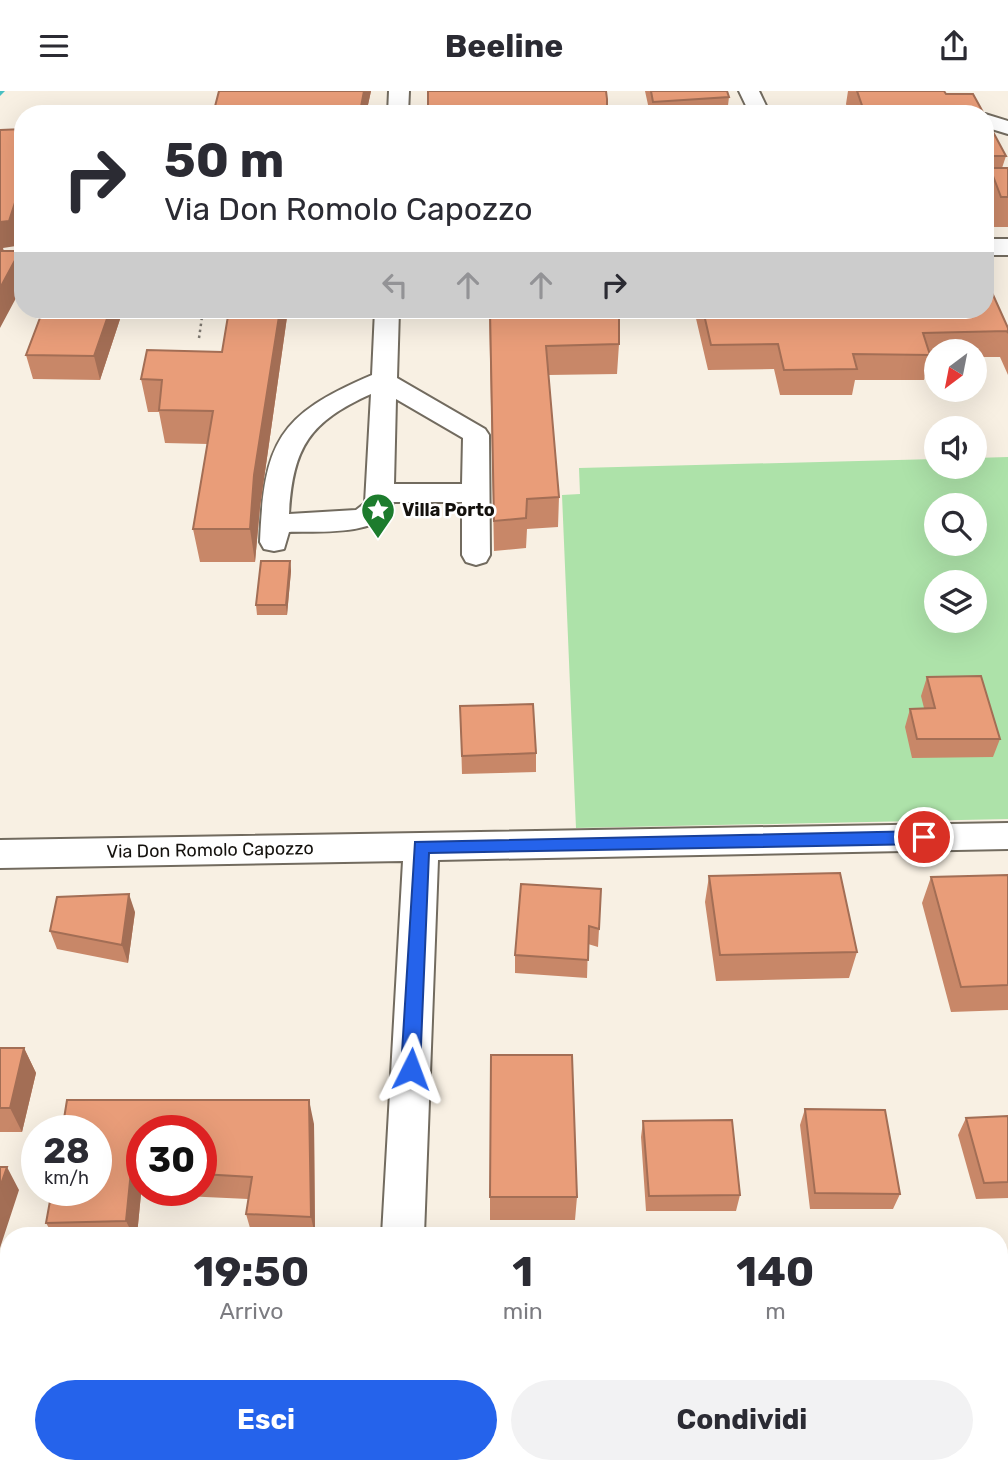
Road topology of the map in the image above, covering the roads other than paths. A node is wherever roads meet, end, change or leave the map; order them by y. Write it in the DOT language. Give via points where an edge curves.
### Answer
graph roads {
  1 [pos="386,319"];
  2 [pos="383,380"];
  3 [pos="380,493"];
  4 [pos="476,493"];
  5 [pos="476,555"];
  6 [pos="1008,835"];
  7 [pos="421,847"];
  8 [pos="0,854"];
  9 [pos="403,1227"];
  1 -- 2 [label="street"];
  2 -- 3 [label="street"];
  2 -- 3 [label="street" via="344,396 307,422 288,445 275,503 274,533 363,519 379,506"];
  2 -- 4 [label="street" via="475,435"];
  3 -- 4 [label="street"];
  4 -- 5 [label="street"];
  6 -- 7 [label="street, Via Don Romolo Capozzo"];
  7 -- 8 [label="street, Via Don Romolo Capozzo"];
  7 -- 9 [label="street"];
}
